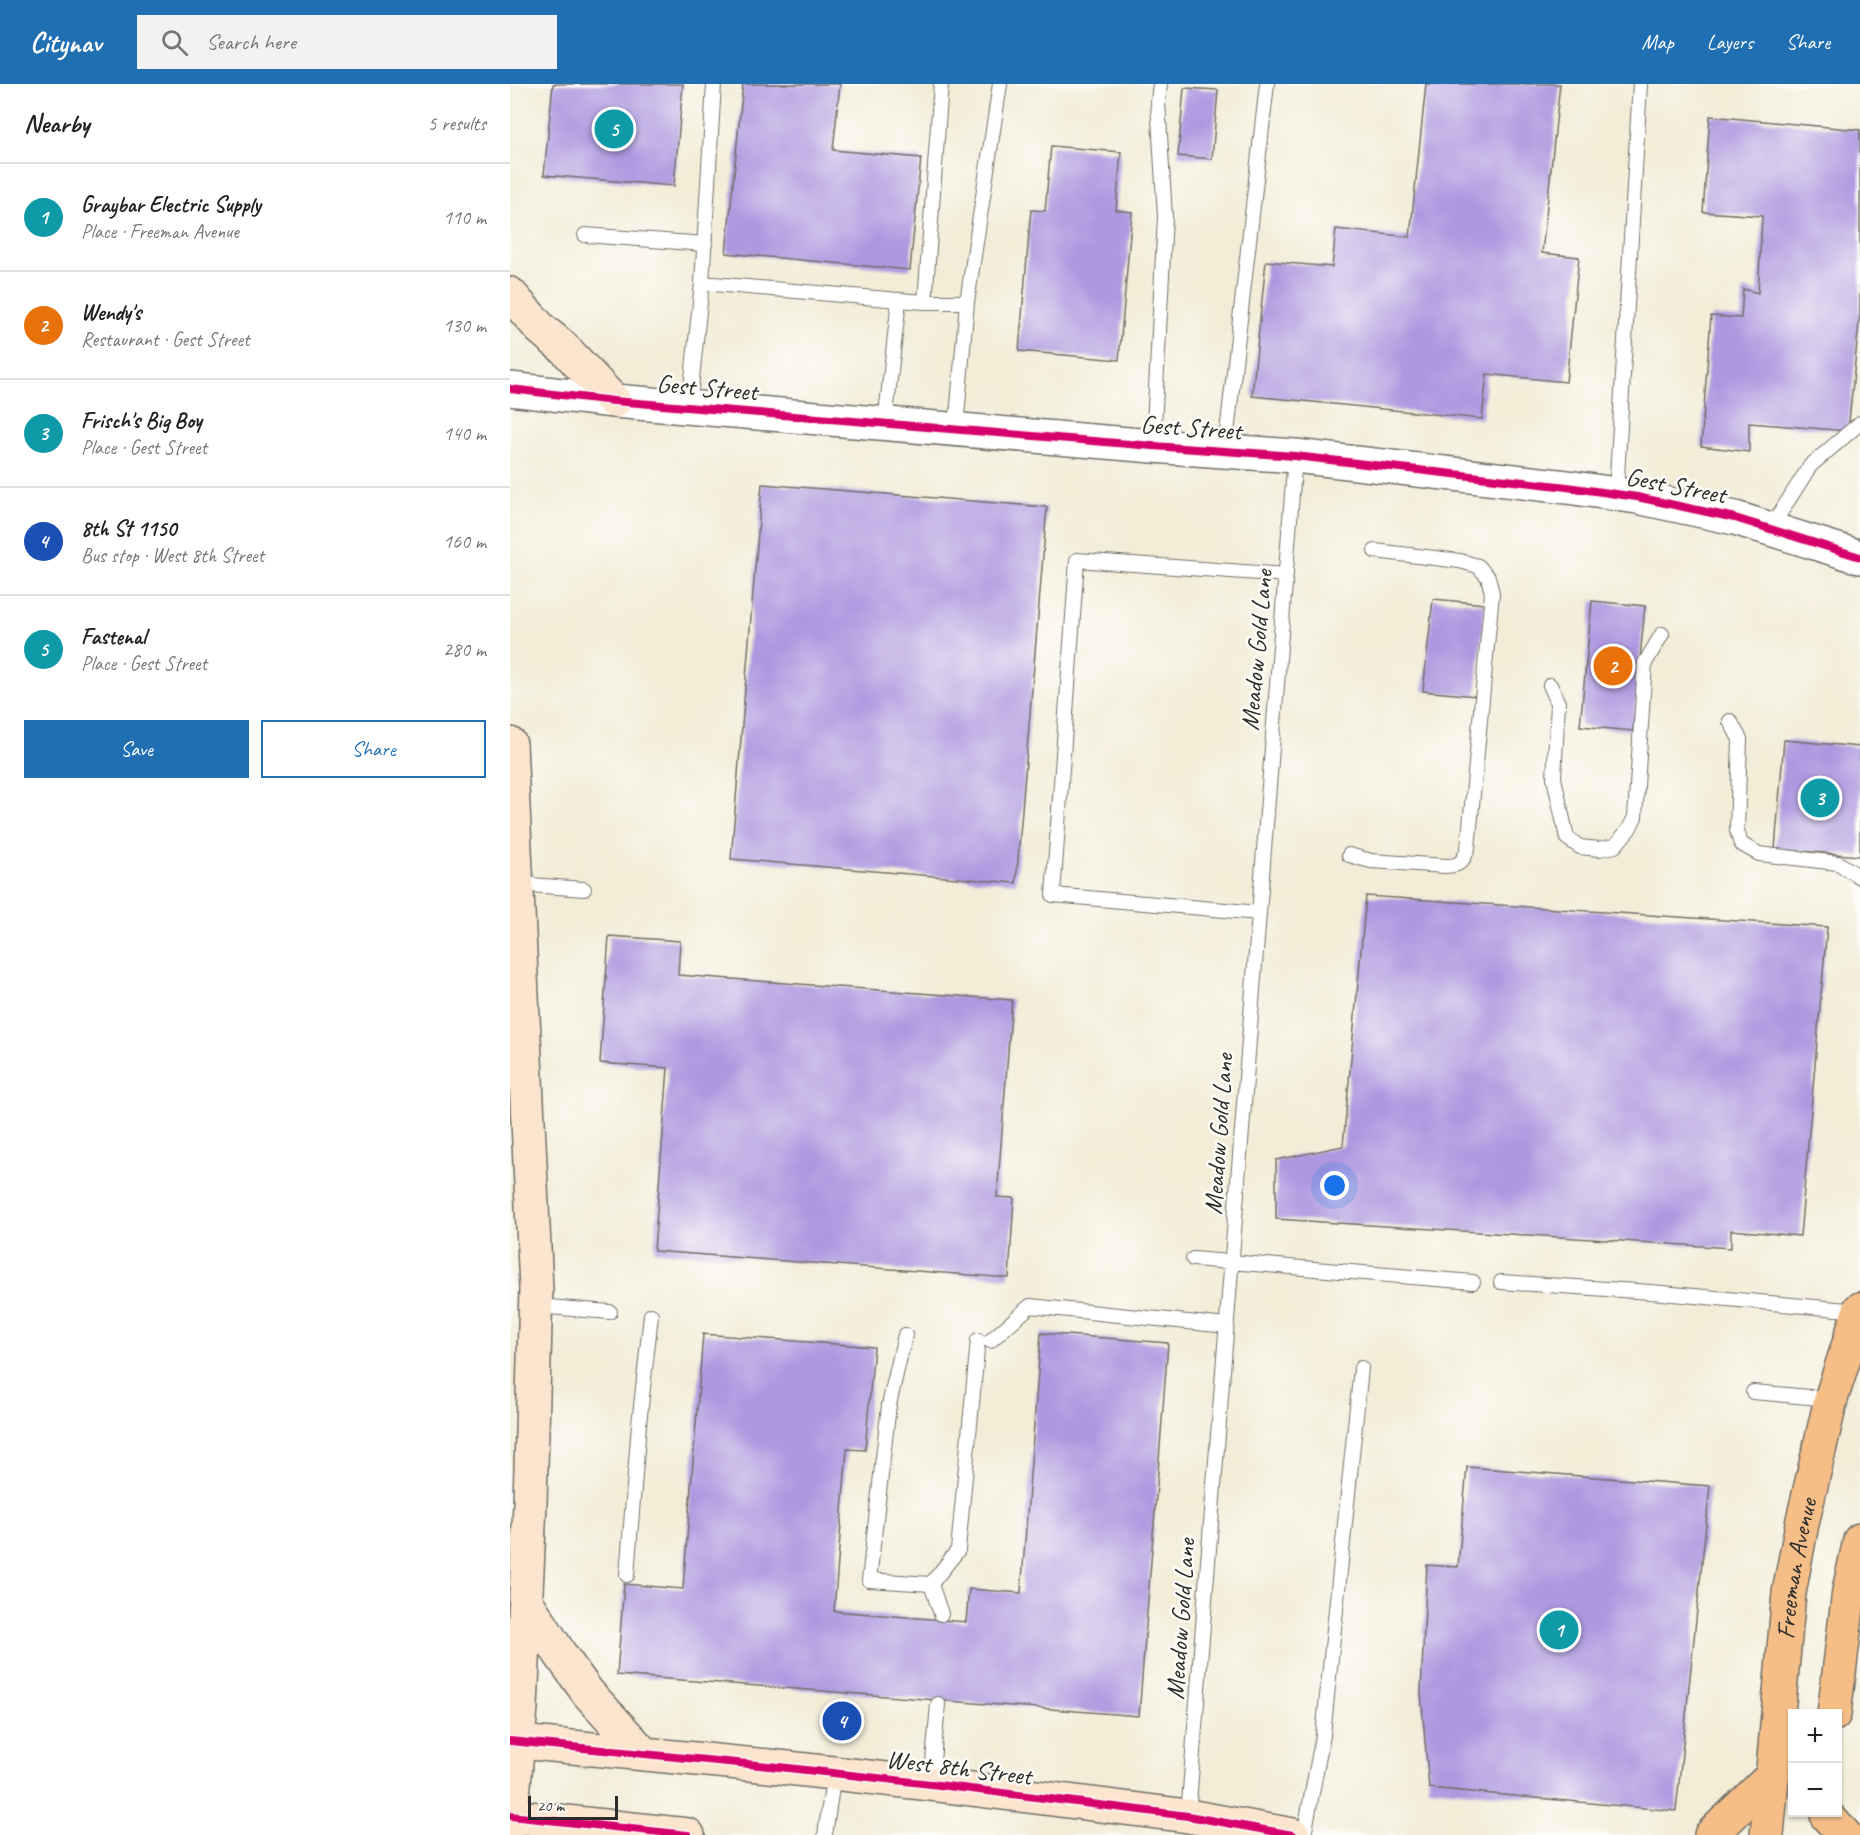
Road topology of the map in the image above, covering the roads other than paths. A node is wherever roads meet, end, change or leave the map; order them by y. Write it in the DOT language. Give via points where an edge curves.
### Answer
graph roads {
  1 [pos="714,84"];
  2 [pos="941,84"];
  3 [pos="1000,84"];
  4 [pos="1160,84"];
  5 [pos="1267,84"];
  6 [pos="1640,84"];
  7 [pos="585,235"];
  8 [pos="705,244"];
  9 [pos="702,283"];
  10 [pos="510,294"];
  11 [pos="899,300"];
  12 [pos="925,302"];
  13 [pos="967,302"];
  14 [pos="510,389"];
  15 [pos="614,400"];
  16 [pos="689,407"];
  17 [pos="885,423"];
  18 [pos="1860,423"];
  19 [pos="956,428"];
  20 [pos="1153,446"];
  21 [pos="1225,450"];
  22 [pos="1295,456"];
  23 [pos="1616,494"];
  24 [pos="1770,529"];
  25 [pos="1375,551"];
  26 [pos="1860,557"];
  27 [pos="1286,575"];
  28 [pos="1662,633"];
  29 [pos="1550,685"];
  30 [pos="1730,721"];
  31 [pos="510,744"];
  32 [pos="1349,855"];
  33 [pos="1860,877"];
  34 [pos="517,884"];
  35 [pos="584,890"];
  36 [pos="1259,913"];
  37 [pos="1193,1259"];
  38 [pos="1232,1262"];
  39 [pos="1473,1282"];
  40 [pos="1501,1282"];
  41 [pos="536,1306"];
  42 [pos="1860,1310"];
  43 [pos="610,1312"];
  44 [pos="651,1315"];
  45 [pos="1227,1326"];
  46 [pos="905,1335"];
  47 [pos="1361,1368"];
  48 [pos="1753,1392"];
  49 [pos="1831,1399"];
  50 [pos="1860,1540"];
  51 [pos="627,1575"];
  52 [pos="930,1584"];
  53 [pos="518,1611"];
  54 [pos="941,1614"];
  55 [pos="938,1704"];
  56 [pos="1834,1709"];
  57 [pos="514,1741"];
  58 [pos="643,1753"];
  59 [pos="834,1773"];
  60 [pos="1773,1775"];
  61 [pos="930,1784"];
  62 [pos="1188,1816"];
  63 [pos="510,1820"];
  64 [pos="604,1831"];
  65 [pos="688,1835"];
  66 [pos="825,1835"];
  67 [pos="1293,1835"];
  68 [pos="1304,1835"];
  69 [pos="1711,1835"];
  70 [pos="1767,1835"];
  1 -- 8 [label="lane"];
  2 -- 12 [label="lane"];
  3 -- 13 [label="lane"];
  4 -- 20 [label="lane" via="1165,217"];
  5 -- 21 [label="lane"];
  6 -- 23 [label="lane"];
  7 -- 8 [label="lane"];
  8 -- 9 [label="lane"];
  9 -- 11 [label="lane"];
  9 -- 16 [label="lane"];
  10 -- 15 [label="main road"];
  11 -- 12 [label="lane"];
  11 -- 17 [label="lane"];
  12 -- 13 [label="lane"];
  13 -- 19 [label="lane"];
  14 -- 15 [label="street, Gest Street"];
  15 -- 16 [label="street, Gest Street"];
  16 -- 17 [label="street, Gest Street"];
  17 -- 19 [label="street, Gest Street"];
  18 -- 24 [label="lane" via="1810,466"];
  19 -- 20 [label="street, Gest Street"];
  20 -- 21 [label="street, Gest Street"];
  21 -- 22 [label="street, Gest Street"];
  22 -- 23 [label="street, Gest Street"];
  22 -- 27 [label="lane, Meadow Gold Lane"];
  23 -- 24 [label="street, Gest Street"];
  24 -- 26 [label="street, Gest Street"];
  25 -- 32 [label="lane" via="1479,566 1488,577 1492,593 1464,861 1457,866 1445,866 1371,861"];
  27 -- 36 [label="lane, Meadow Gold Lane"];
  27 -- 36 [label="lane" via="1077,560 1053,895"];
  28 -- 29 [label="lane" via="1645,663 1635,817 1616,846 1580,847 1568,838 1554,778 1558,703"];
  30 -- 33 [label="lane" via="1740,739 1737,831 1741,844 1759,854 1838,863"];
  31 -- 34 [label="main road"];
  34 -- 35 [label="lane"];
  34 -- 41 [label="main road"];
  36 -- 38 [label="lane, Meadow Gold Lane"];
  37 -- 38 [label="lane"];
  38 -- 39 [label="lane"];
  38 -- 45 [label="lane, Meadow Gold Lane"];
  40 -- 42 [label="lane"];
  41 -- 43 [label="lane"];
  41 -- 53 [label="main road"];
  42 -- 49 [label="main road, Freeman Avenue"];
  44 -- 51 [label="lane"];
  45 -- 52 [label="lane" via="1030,1306 984,1341 958,1550"];
  45 -- 62 [label="lane, Meadow Gold Lane"];
  46 -- 52 [label="lane" via="889,1405 869,1580"];
  47 -- 68 [label="lane" via="1323,1735"];
  48 -- 49 [label="lane"];
  49 -- 60 [label="main road, Freeman Avenue" via="1789,1593"];
  50 -- 56 [label="main road" via="1849,1591"];
  52 -- 54 [label="lane"];
  53 -- 57 [label="main road"];
  53 -- 58 [label="main road" via="560,1654 588,1693"];
  55 -- 61 [label="lane"];
  57 -- 58 [label="main road, West 8th Street"];
  57 -- 63 [label="main road"];
  58 -- 59 [label="main road, West 8th Street"];
  59 -- 61 [label="main road, West 8th Street"];
  59 -- 66 [label="lane"];
  60 -- 69 [label="main road"];
  60 -- 70 [label="main road, Freeman Avenue"];
  61 -- 62 [label="main road, West 8th Street"];
  62 -- 67 [label="main road, West 8th Street"];
  63 -- 64 [label="main road"];
  64 -- 65 [label="main road"];
}
